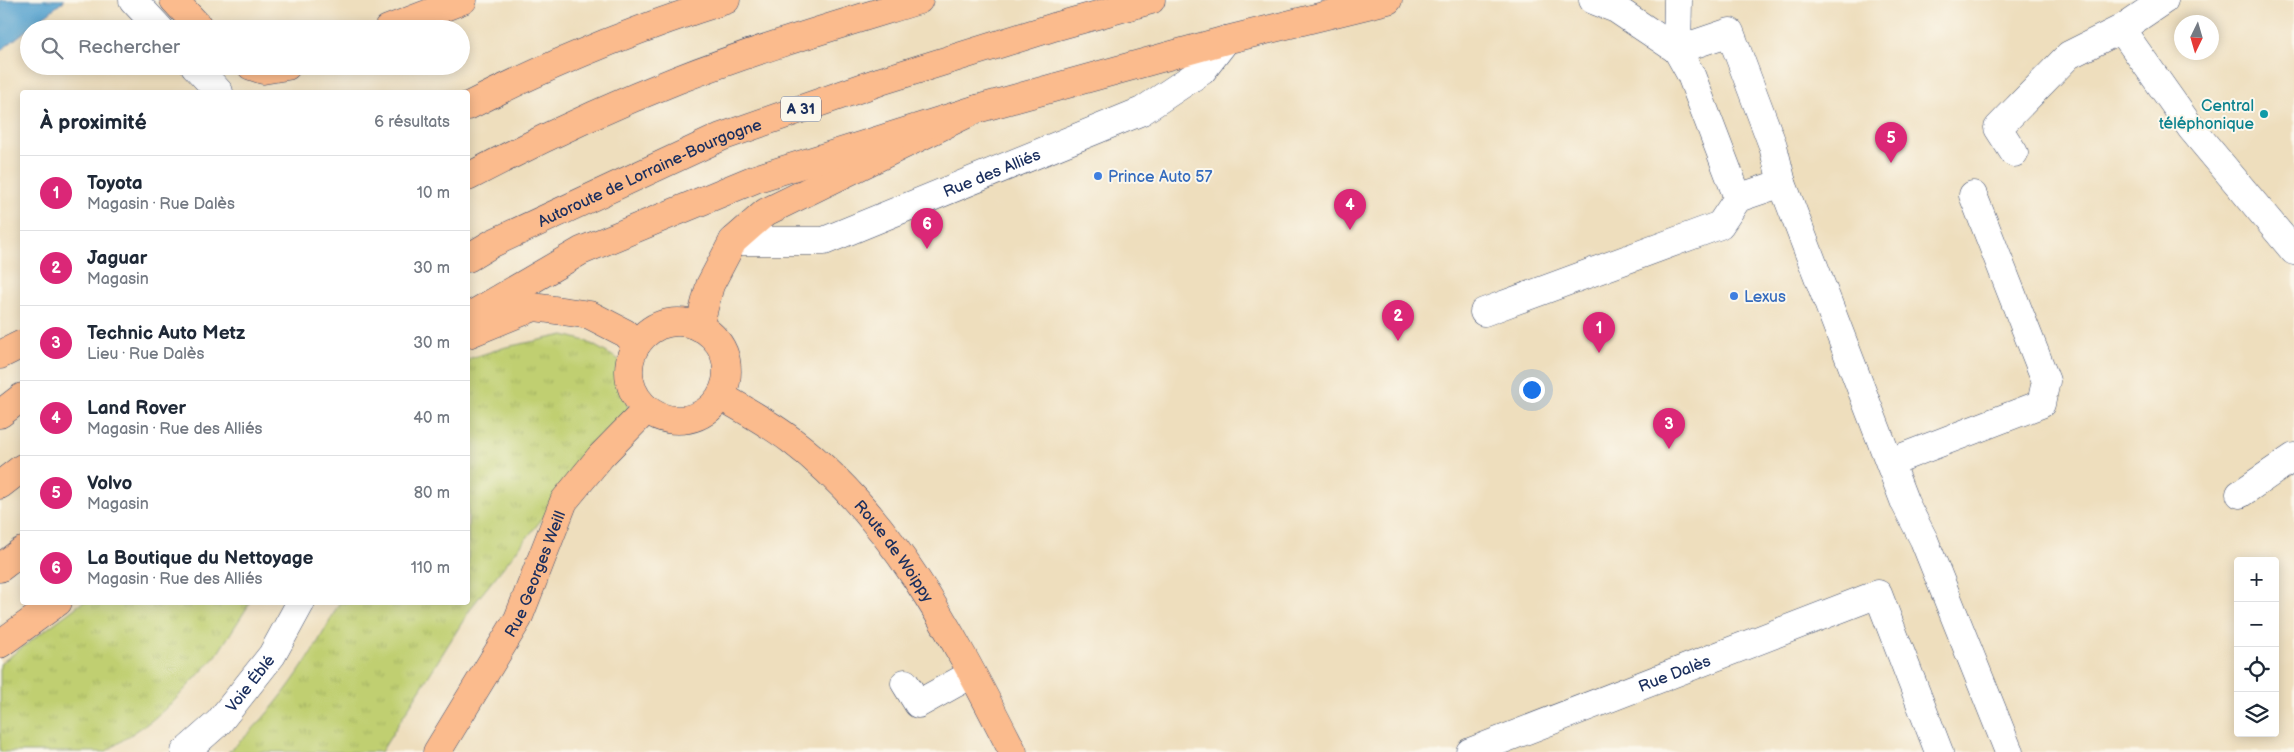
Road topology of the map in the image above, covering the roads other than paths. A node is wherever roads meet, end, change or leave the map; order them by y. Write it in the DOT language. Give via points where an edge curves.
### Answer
graph roads {
  1 [pos="133,0"];
  2 [pos="174,0"];
  3 [pos="463,0"];
  4 [pos="726,0"];
  5 [pos="919,0"];
  6 [pos="1151,0"];
  7 [pos="1388,0"];
  8 [pos="1593,0"];
  9 [pos="1678,0"];
  10 [pos="2164,0"];
  11 [pos="152,20"];
  12 [pos="193,20"];
  13 [pos="411,20"];
  14 [pos="2121,29"];
  15 [pos="1226,40"];
  16 [pos="1677,50"];
  17 [pos="203,75"];
  18 [pos="217,90"];
  19 [pos="470,105"];
  20 [pos="977,109"];
  21 [pos="2014,153"];
  22 [pos="470,176"];
  23 [pos="1782,183"];
  24 [pos="1973,195"];
  25 [pos="1738,198"];
  26 [pos="732,241"];
  27 [pos="2294,251"];
  28 [pos="470,257"];
  29 [pos="1484,312"];
  30 [pos="470,316"];
  31 [pos="699,327"];
  32 [pos="470,333"];
  33 [pos="638,344"];
  34 [pos="20,345"];
  35 [pos="0,355"];
  36 [pos="720,396"];
  37 [pos="20,399"];
  38 [pos="647,409"];
  39 [pos="0,414"];
  40 [pos="2294,458"];
  41 [pos="1890,462"];
  42 [pos="20,470"];
  43 [pos="0,485"];
  44 [pos="2240,494"];
  45 [pos="20,553"];
  46 [pos="0,568"];
  47 [pos="54,605"];
  48 [pos="299,605"];
  49 [pos="0,644"];
  50 [pos="972,674"];
  51 [pos="905,683"];
  52 [pos="185,752"];
  53 [pos="437,752"];
  54 [pos="1013,752"];
  55 [pos="1470,752"];
  56 [pos="1939,752"];
  57 [pos="2009,752"];
  1 -- 11 [label="street"];
  2 -- 12 [label="main road"];
  3 -- 13 [label="main road"];
  4 -- 19 [label="main road" via="531,74"];
  5 -- 22 [label="main road" via="812,32 678,80 534,142"];
  6 -- 28 [label="main road, Autoroute de Lorraine-Bourgogne / A 31" via="881,81 721,137 492,243"];
  7 -- 15 [label="main road"];
  8 -- 16 [label="street" via="1616,9"];
  9 -- 16 [label="street"];
  10 -- 14 [label="street"];
  14 -- 21 [label="street" via="2069,55 1998,128"];
  14 -- 27 [label="street" via="2191,128"];
  15 -- 20 [label="main road"];
  15 -- 26 [label="street, Rue des Alliés" via="1202,71 1142,112 824,241"];
  16 -- 23 [label="street" via="1730,32 1773,146"];
  16 -- 25 [label="street" via="1691,75"];
  17 -- 18 [label="street"];
  20 -- 26 [label="main road" via="766,212"];
  20 -- 30 [label="main road" via="755,179 581,251"];
  23 -- 25 [label="street"];
  23 -- 41 [label="street"];
  24 -- 41 [label="street" via="2046,381 2041,404"];
  25 -- 29 [label="street" via="1720,226"];
  26 -- 31 [label="main road" via="710,285"];
  31 -- 33 [label="main road" via="672,323 659,326"];
  31 -- 36 [label="main road" via="719,345 725,357 726,377"];
  32 -- 33 [label="main road" via="534,307 590,315 625,333"];
  33 -- 38 [label="main road" via="632,357 632,386"];
  34 -- 35 [label="main road"];
  36 -- 38 [label="main road" via="695,418 678,420 662,417"];
  36 -- 50 [label="main road, Route de Woippy" via="791,440 872,517 935,609"];
  37 -- 39 [label="main road"];
  38 -- 53 [label="main road, Rue Georges Weill" via="564,501 518,619"];
  40 -- 44 [label="street"];
  41 -- 57 [label="street"];
  42 -- 43 [label="main road"];
  45 -- 46 [label="main road"];
  47 -- 49 [label="main road"];
  48 -- 52 [label="street, Voie Éblé" via="272,655 219,722"];
  50 -- 51 [label="street" via="918,704"];
  50 -- 54 [label="main road, Route de Woippy"];
  55 -- 56 [label="street, Rue Dalès" via="1878,594"];
}
